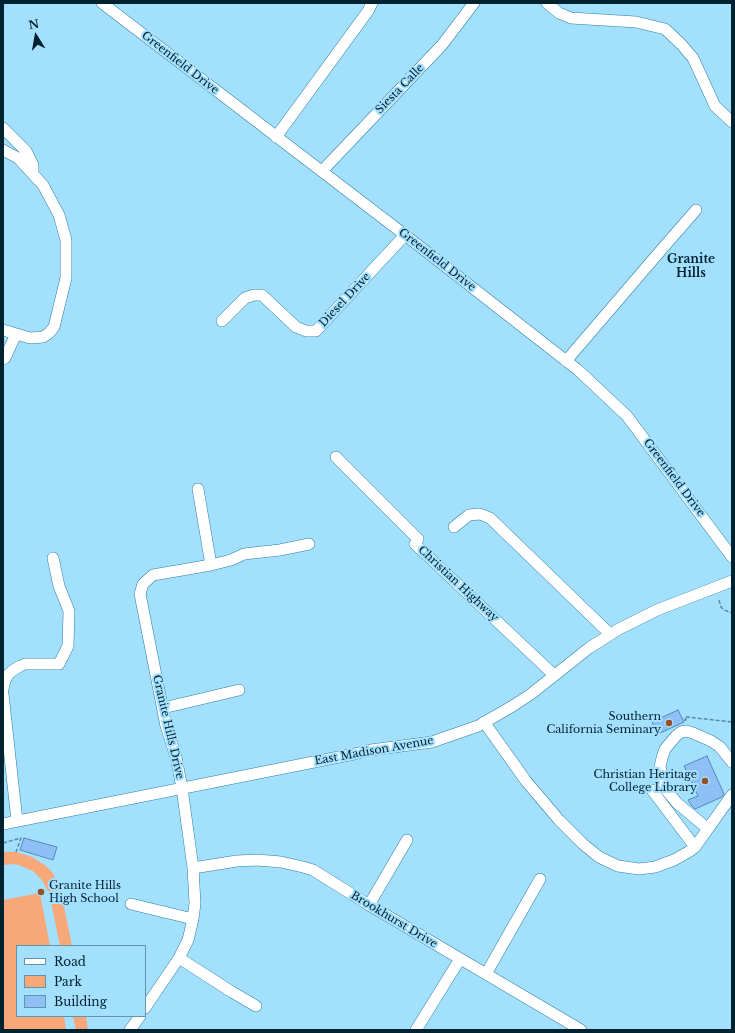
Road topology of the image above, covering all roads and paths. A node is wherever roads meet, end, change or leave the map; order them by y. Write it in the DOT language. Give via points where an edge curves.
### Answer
graph roads {
  1 [pos="102,3"];
  2 [pos="372,3"];
  3 [pos="474,3"];
  4 [pos="547,3"];
  5 [pos="732,122"];
  6 [pos="3,128"];
  7 [pos="276,136"];
  8 [pos="3,150"];
  9 [pos="322,171"];
  10 [pos="33,174"];
  11 [pos="696,210"];
  12 [pos="405,236"];
  13 [pos="222,321"];
  14 [pos="3,330"];
  15 [pos="16,334"];
  16 [pos="3,359"];
  17 [pos="566,361"];
  18 [pos="336,457"];
  19 [pos="198,488"];
  20 [pos="454,527"];
  21 [pos="309,544"];
  22 [pos="732,557"];
  23 [pos="54,558"];
  24 [pos="211,565"];
  25 [pos="732,581"];
  26 [pos="718,600"];
  27 [pos="732,613"];
  28 [pos="610,634"];
  29 [pos="554,675"];
  30 [pos="3,689"];
  31 [pos="238,690"];
  32 [pos="3,694"];
  33 [pos="162,708"];
  34 [pos="684,720"];
  35 [pos="484,722"];
  36 [pos="732,722"];
  37 [pos="732,762"];
  38 [pos="182,788"];
  39 [pos="652,790"];
  40 [pos="732,795"];
  41 [pos="17,821"];
  42 [pos="3,824"];
  43 [pos="708,829"];
  44 [pos="407,840"];
  45 [pos="3,843"];
  46 [pos="695,847"];
  47 [pos="16,852"];
  48 [pos="193,868"];
  49 [pos="540,879"];
  50 [pos="131,904"];
  51 [pos="369,905"];
  52 [pos="193,919"];
  53 [pos="179,958"];
  54 [pos="460,959"];
  55 [pos="486,974"];
  56 [pos="256,1006"];
  57 [pos="146,1007"];
  58 [pos="139,1017"];
  59 [pos="130,1030"];
  60 [pos="416,1030"];
  61 [pos="581,1030"];
  1 -- 7 [label="street, Greenfield Drive"];
  2 -- 7 [label="street"];
  3 -- 9 [label="street, Siesta Calle" via="442,45"];
  4 -- 5 [label="street" via="553,10 571,18 636,22 665,29 693,58 715,106"];
  6 -- 10 [label="street" via="26,151 33,165"];
  7 -- 9 [label="street, Greenfield Drive"];
  8 -- 10 [label="street" via="18,158"];
  9 -- 12 [label="street, Greenfield Drive"];
  10 -- 15 [label="street" via="43,185 59,216 66,240 66,278 54,328 43,337 30,338"];
  11 -- 17 [label="street"];
  12 -- 13 [label="street, Diesel Drive" via="316,331 304,331 296,327 262,295 245,298"];
  12 -- 17 [label="street, Greenfield Drive"];
  14 -- 15 [label="street"];
  15 -- 16 [label="street"];
  17 -- 22 [label="street, Greenfield Drive" via="627,416"];
  18 -- 29 [label="street, Christian Highway" via="418,539 415,544"];
  19 -- 24 [label="street"];
  20 -- 28 [label="street" via="469,515 480,514 490,518"];
  21 -- 24 [label="street, Granite Hills Drive" via="244,554"];
  23 -- 30 [label="street" via="59,586 69,611 68,646 60,664 20,666 8,675"];
  24 -- 33 [label="street, Granite Hills Drive" via="153,575 143,584 140,594"];
  25 -- 28 [label="street, East Madison Avenue" via="657,610"];
  26 -- 27 [label="path" via="724,610"];
  28 -- 29 [label="street, East Madison Avenue"];
  29 -- 35 [label="street, East Madison Avenue" via="512,707"];
  31 -- 33 [label="street"];
  32 -- 41 [label="street"];
  33 -- 38 [label="street, Granite Hills Drive"];
  34 -- 36 [label="path" via="687,717"];
  35 -- 38 [label="street, East Madison Avenue" via="432,742 371,750"];
  35 -- 46 [label="street" via="542,801 599,857 618,866 639,869 655,867 674,860"];
  37 -- 43 [label="street" via="720,747 711,741 686,732 676,736 662,758 660,767 667,791 677,803"];
  38 -- 41 [label="street, East Madison Avenue"];
  38 -- 48 [label="street, Granite Hills Drive"];
  39 -- 46 [label="street"];
  40 -- 43 [label="street"];
  41 -- 42 [label="street, East Madison Avenue"];
  43 -- 46 [label="street"];
  44 -- 51 [label="street"];
  45 -- 47 [label="path" via="21,838"];
  48 -- 51 [label="street, Brookhurst Drive" via="251,860 292,864 313,870"];
  48 -- 52 [label="street, Granite Hills Drive"];
  49 -- 55 [label="street"];
  50 -- 52 [label="street"];
  51 -- 54 [label="street, Brookhurst Drive"];
  52 -- 53 [label="street, Granite Hills Drive" via="188,940"];
  53 -- 56 [label="street"];
  53 -- 57 [label="street, Granite Hills Drive"];
  54 -- 55 [label="street, Brookhurst Drive"];
  54 -- 60 [label="street"];
  55 -- 61 [label="street, Brookhurst Drive"];
  58 -- 59 [label="street"];
}
